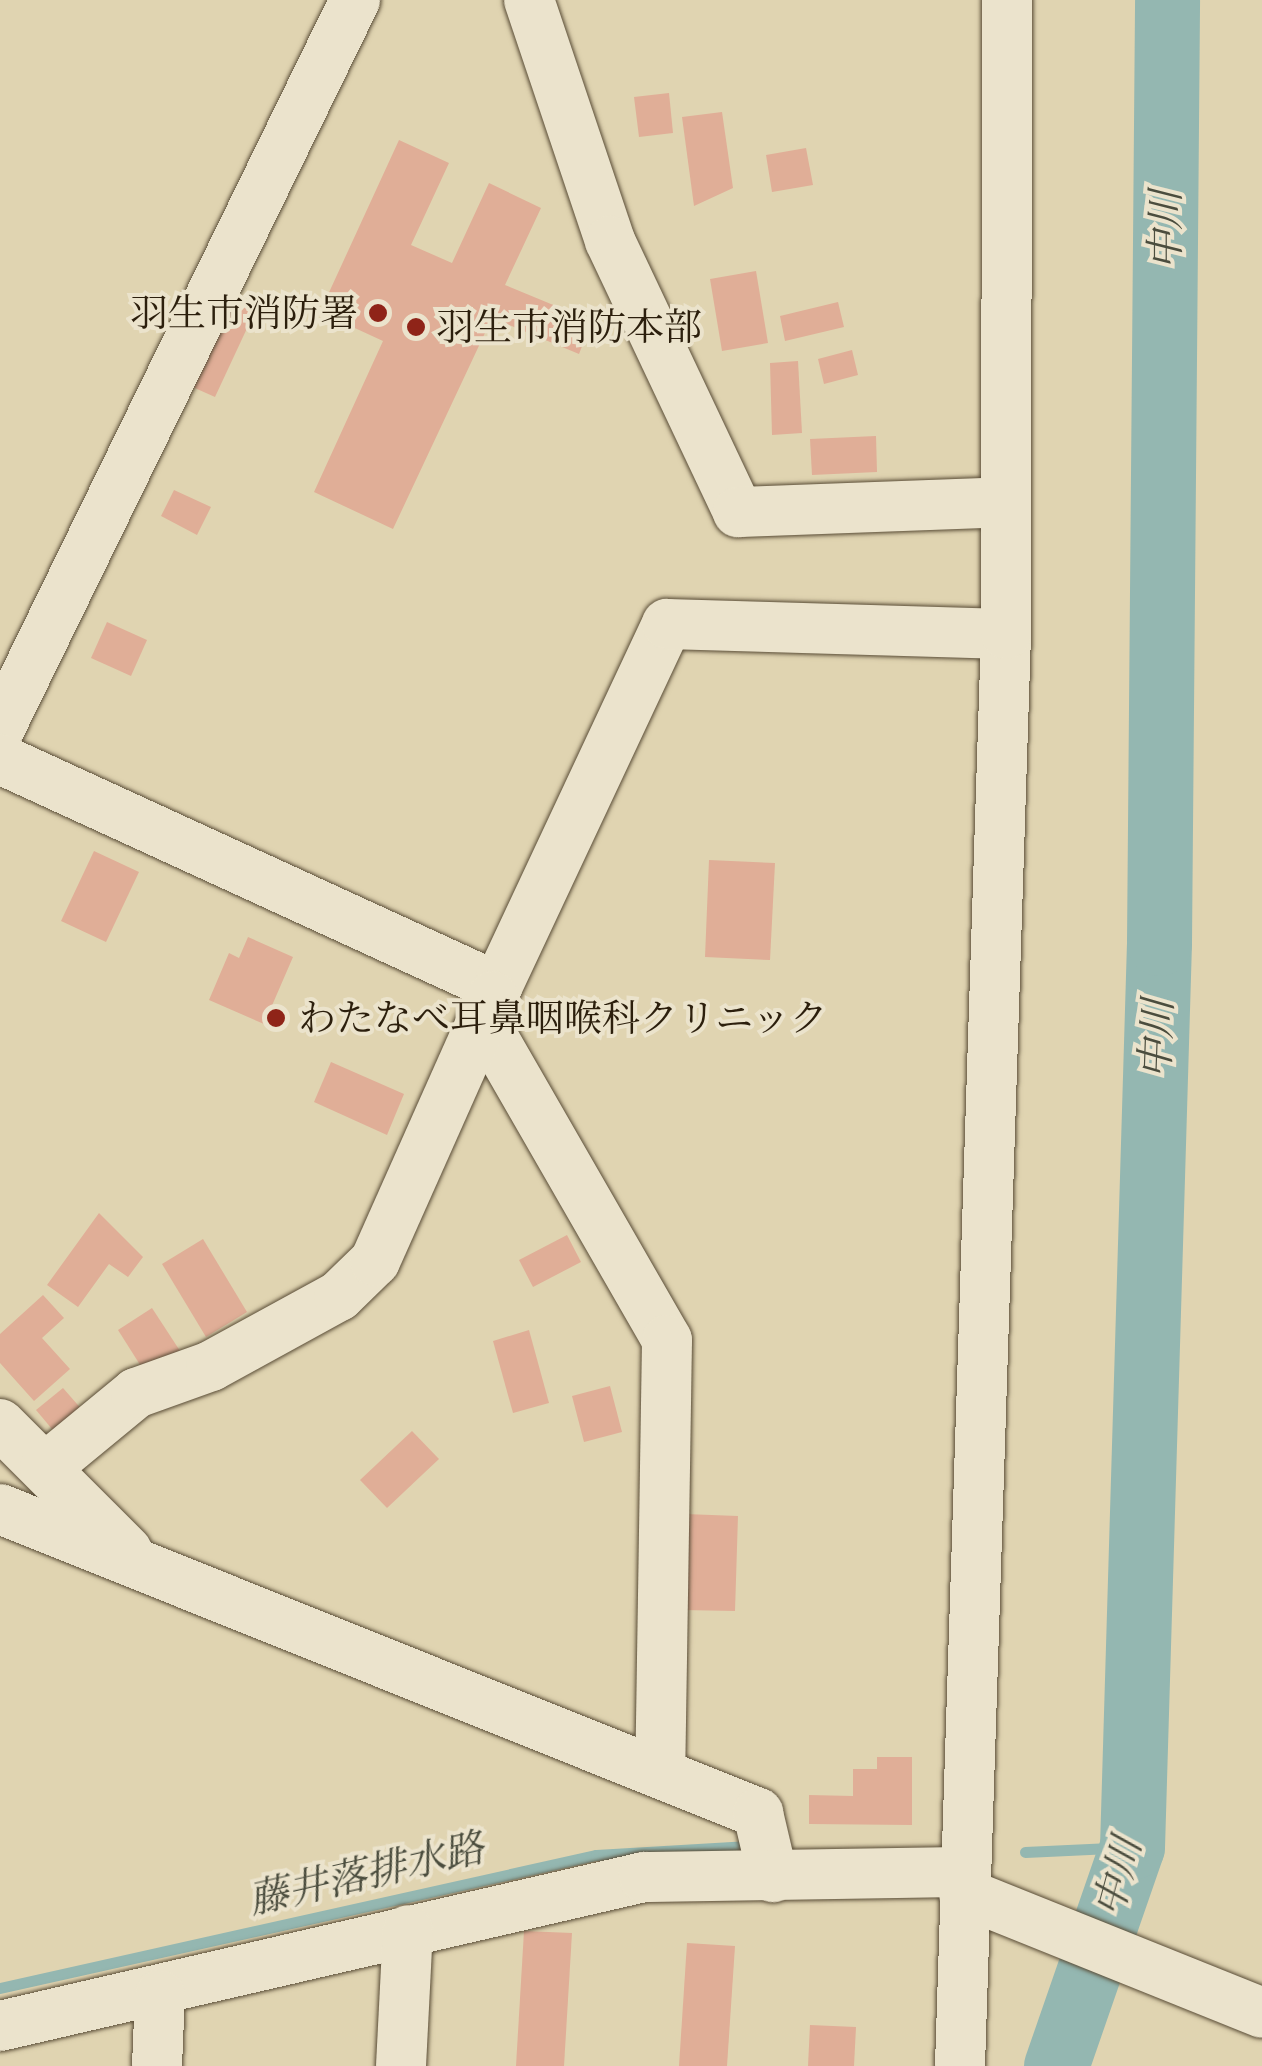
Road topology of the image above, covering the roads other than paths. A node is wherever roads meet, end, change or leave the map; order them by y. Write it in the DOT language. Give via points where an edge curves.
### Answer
graph roads {
  1 [pos="355,0"];
  2 [pos="528,0"];
  3 [pos="1007,0"];
  4 [pos="1006,502"];
  5 [pos="1006,634"];
  6 [pos="0,728"];
  7 [pos="0,759"];
  8 [pos="490,1003"];
  9 [pos="0,1424"];
  10 [pos="45,1468"];
  11 [pos="0,1509"];
  12 [pos="144,1568"];
  13 [pos="660,1769"];
  14 [pos="774,1877"];
  15 [pos="964,1882"];
  16 [pos="408,1930"];
  17 [pos="160,1995"];
  18 [pos="1262,2013"];
  19 [pos="0,2026"];
  20 [pos="157,2066"];
  21 [pos="401,2066"];
  22 [pos="960,2066"];
  1 -- 6 [label="street"];
  2 -- 4 [label="street" via="610,241 738,512"];
  3 -- 4 [label="street"];
  4 -- 5 [label="street"];
  5 -- 8 [label="street" via="667,624"];
  5 -- 15 [label="street"];
  7 -- 8 [label="street"];
  8 -- 10 [label="street" via="375,1261 339,1296 211,1366 136,1393"];
  8 -- 13 [label="street" via="667,1340"];
  9 -- 10 [label="street"];
  10 -- 12 [label="street"];
  11 -- 12 [label="street"];
  12 -- 13 [label="street"];
  13 -- 14 [label="street" via="758,1814"];
  14 -- 15 [label="street"];
  14 -- 16 [label="street" via="644,1876"];
  15 -- 18 [label="street"];
  15 -- 22 [label="street"];
  16 -- 17 [label="street"];
  16 -- 21 [label="street"];
  17 -- 19 [label="street"];
  17 -- 20 [label="street"];
}
